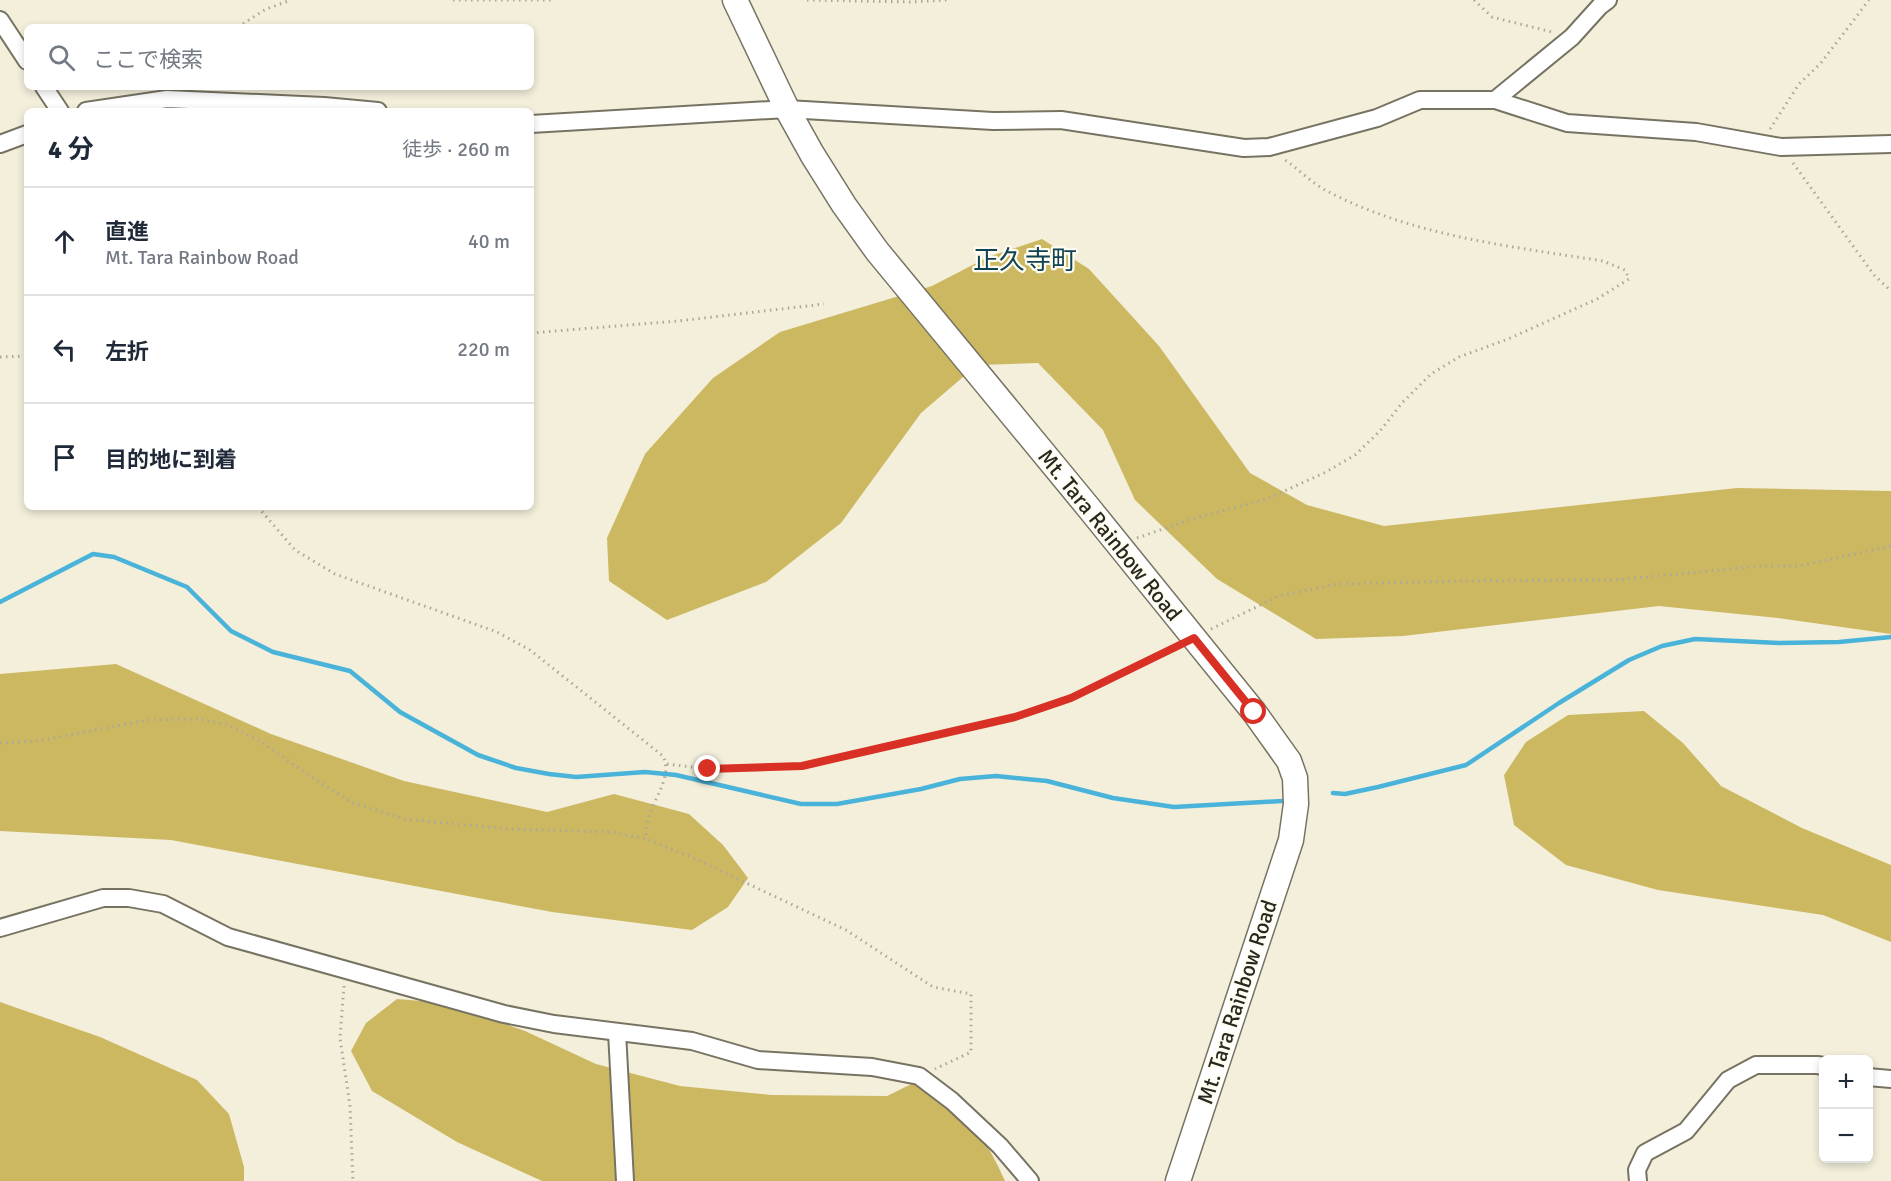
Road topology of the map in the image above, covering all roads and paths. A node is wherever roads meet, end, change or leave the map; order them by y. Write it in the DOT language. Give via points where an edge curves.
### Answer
graph roads {
  1 [pos="291,0"];
  2 [pos="453,0"];
  3 [pos="553,0"];
  4 [pos="735,0"];
  5 [pos="807,0"];
  6 [pos="947,0"];
  7 [pos="1474,0"];
  8 [pos="1608,0"];
  9 [pos="1869,0"];
  10 [pos="0,20"];
  11 [pos="243,24"];
  12 [pos="1572,37"];
  13 [pos="24,56"];
  14 [pos="46,90"];
  15 [pos="1495,99"];
  16 [pos="58,108"];
  17 [pos="106,108"];
  18 [pos="346,108"];
  19 [pos="787,109"];
  20 [pos="534,124"];
  21 [pos="24,135"];
  22 [pos="0,144"];
  23 [pos="1764,144"];
  24 [pos="1891,144"];
  25 [pos="1269,147"];
  26 [pos="1781,147"];
  27 [pos="1891,291"];
  28 [pos="824,304"];
  29 [pos="534,333"];
  30 [pos="24,356"];
  31 [pos="0,357"];
  32 [pos="261,510"];
  33 [pos="1118,544"];
  34 [pos="1891,546"];
  35 [pos="1194,638"];
  36 [pos="0,743"];
  37 [pos="667,765"];
  38 [pos="646,839"];
  39 [pos="0,928"];
  40 [pos="345,971"];
  41 [pos="617,1032"];
  42 [pos="1819,1066"];
  43 [pos="919,1076"];
  44 [pos="1873,1077"];
  45 [pos="1891,1079"];
  46 [pos="353,1181"];
  47 [pos="625,1181"];
  48 [pos="1030,1181"];
  49 [pos="1178,1181"];
  50 [pos="1638,1181"];
  1 -- 11 [label="path" via="266,9"];
  2 -- 3 [label="path"];
  4 -- 19 [label="street, Mt. Tara Rainbow Road"];
  5 -- 6 [label="path"];
  7 -- 12 [label="path" via="1492,17"];
  8 -- 12 [label="street"];
  9 -- 23 [label="path" via="1821,63 1799,84"];
  10 -- 13 [label="street"];
  12 -- 15 [label="street"];
  14 -- 16 [label="street"];
  15 -- 23 [label="street" via="1567,123 1696,132"];
  15 -- 25 [label="street" via="1420,100 1377,118"];
  17 -- 18 [label="street" via="167,99"];
  19 -- 20 [label="street"];
  19 -- 25 [label="street" via="993,121 1061,120 1244,148"];
  19 -- 33 [label="street, Mt. Tara Rainbow Road" via="844,205 877,251"];
  21 -- 22 [label="street"];
  23 -- 26 [label="street"];
  24 -- 26 [label="street"];
  25 -- 33 [label="path" via="1323,189 1372,212 1455,237 1603,261 1625,270 1629,279 1597,299 1459,357 1431,374 1380,431 1354,455 1326,472 1267,499"];
  26 -- 27 [label="path" via="1874,275"];
  28 -- 29 [label="path"];
  30 -- 31 [label="path"];
  32 -- 37 [label="path" via="295,550 335,574 497,632 530,650 663,756"];
  33 -- 35 [label="street, Mt. Tara Rainbow Road"];
  34 -- 35 [label="path" via="1799,566 1615,580 1337,584 1279,596"];
  35 -- 37 [label="path" via="1071,698 1015,717 802,766 708,769"];
  35 -- 49 [label="street, Mt. Tara Rainbow Road" via="1289,761 1295,778 1296,804 1290,840"];
  36 -- 38 [label="path" via="38,741 147,720 197,719 226,724 263,743 353,803 405,819 508,829 610,832"];
  37 -- 38 [label="path" via="648,820"];
  38 -- 43 [label="path" via="846,930 933,987 971,994 971,1052"];
  39 -- 40 [label="street" via="103,898 129,898 163,904 228,936"];
  40 -- 41 [label="street" via="504,1014"];
  40 -- 46 [label="path" via="340,1038 350,1106"];
  41 -- 43 [label="street" via="693,1041 758,1060 872,1067"];
  41 -- 47 [label="street"];
  42 -- 50 [label="street" via="1756,1065 1728,1080 1686,1131 1645,1153 1637,1170"];
  43 -- 48 [label="street" via="1000,1146"];
  44 -- 45 [label="street"];
}
